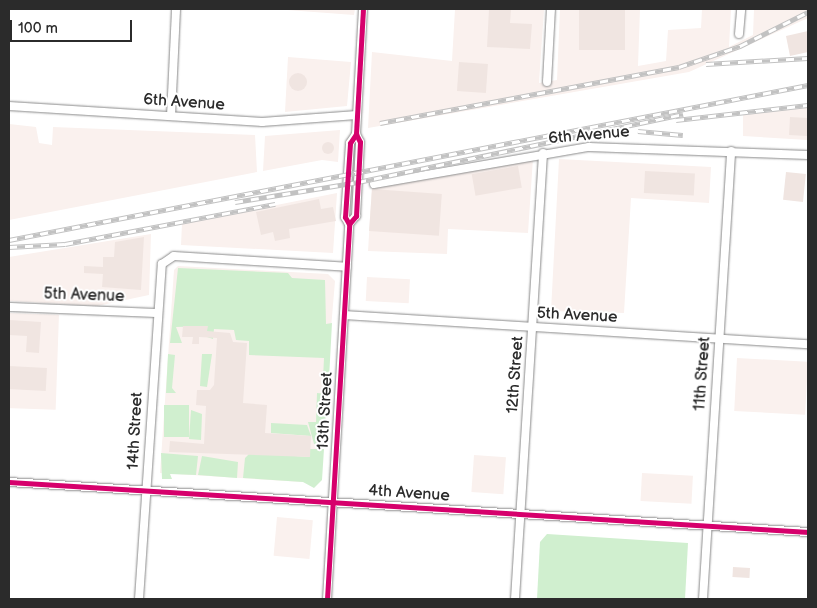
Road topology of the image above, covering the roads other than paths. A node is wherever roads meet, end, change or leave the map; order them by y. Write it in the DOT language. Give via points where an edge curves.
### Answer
graph roads {
  1 [pos="176,9"];
  2 [pos="363,9"];
  3 [pos="551,9"];
  4 [pos="741,9"];
  5 [pos="739,34"];
  6 [pos="547,82"];
  7 [pos="9,106"];
  8 [pos="357,115"];
  9 [pos="171,116"];
  10 [pos="731,151"];
  11 [pos="543,153"];
  12 [pos="808,155"];
  13 [pos="374,184"];
  14 [pos="347,267"];
  15 [pos="9,307"];
  16 [pos="158,313"];
  17 [pos="344,316"];
  18 [pos="532,327"];
  19 [pos="720,338"];
  20 [pos="808,344"];
  21 [pos="9,482"];
  22 [pos="146,491"];
  23 [pos="333,502"];
  24 [pos="520,514"];
  25 [pos="708,526"];
  26 [pos="808,532"];
  27 [pos="139,599"];
  28 [pos="327,599"];
  29 [pos="515,599"];
  30 [pos="703,599"];
  1 -- 9 [label="street"];
  2 -- 8 [label="street, 13th Street"];
  3 -- 6 [label="street"];
  4 -- 5 [label="street"];
  7 -- 9 [label="street, 6th Avenue"];
  8 -- 9 [label="street, 6th Avenue" via="262,122"];
  8 -- 14 [label="street, 13th Street" via="356,134 360,142 356,216 350,224"];
  10 -- 11 [label="street, 6th Avenue" via="630,145"];
  10 -- 12 [label="street, 6th Avenue"];
  10 -- 19 [label="street, 11th Street"];
  11 -- 13 [label="street, 6th Avenue"];
  11 -- 18 [label="street, 12th Street"];
  14 -- 16 [label="street, 14th Street" via="174,256 162,264"];
  14 -- 17 [label="street, 13th Street"];
  15 -- 16 [label="street, 5th Avenue"];
  16 -- 22 [label="street, 14th Street"];
  17 -- 18 [label="street, 5th Avenue"];
  17 -- 23 [label="street, 13th Street"];
  18 -- 19 [label="street, 5th Avenue"];
  18 -- 24 [label="street, 12th Street"];
  19 -- 20 [label="street, 5th Avenue"];
  19 -- 25 [label="street, 11th Street"];
  21 -- 22 [label="street, 4th Avenue"];
  22 -- 23 [label="street, 4th Avenue"];
  22 -- 27 [label="street, 14th Street"];
  23 -- 24 [label="street, 4th Avenue"];
  23 -- 28 [label="street, 13th Street"];
  24 -- 25 [label="street, 4th Avenue"];
  24 -- 29 [label="street, 12th Street"];
  25 -- 26 [label="street, 4th Avenue"];
  25 -- 30 [label="street, 11th Street"];
}
